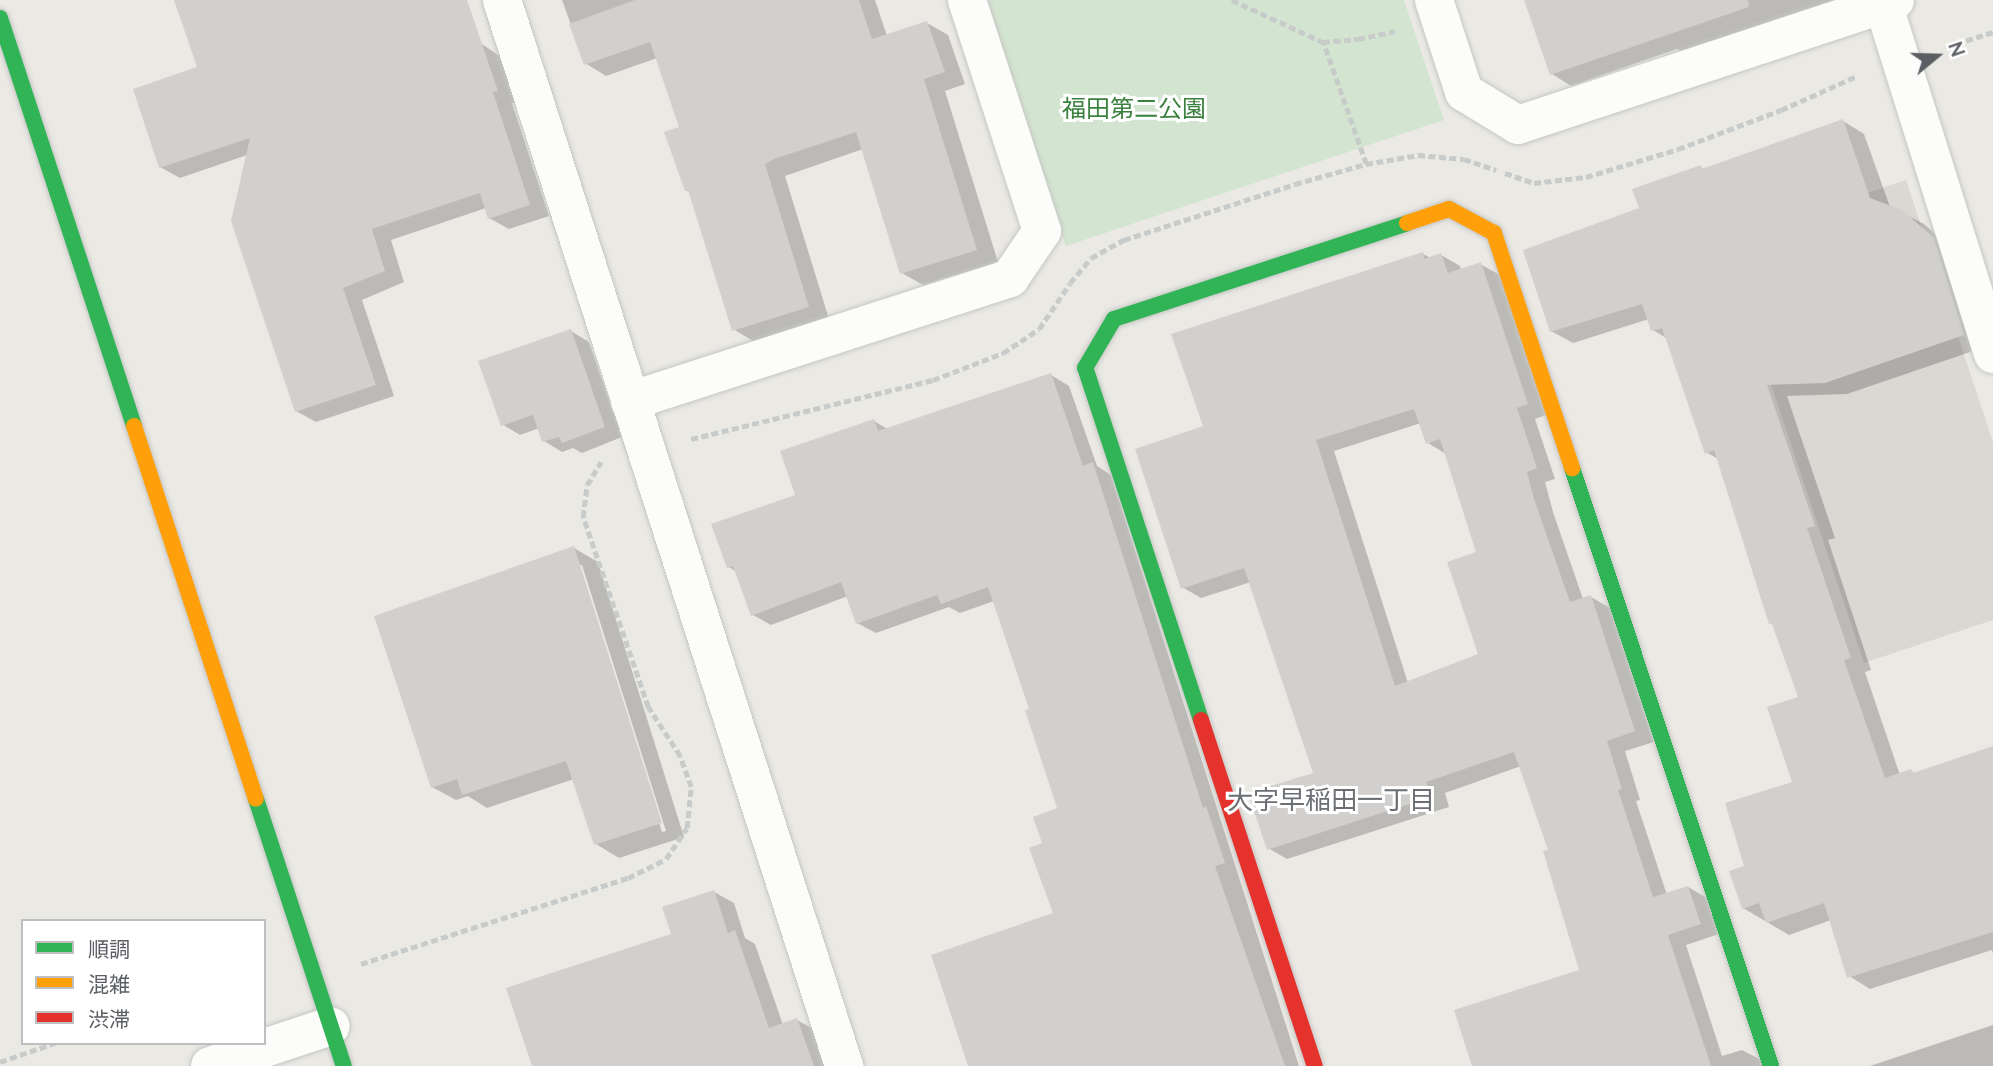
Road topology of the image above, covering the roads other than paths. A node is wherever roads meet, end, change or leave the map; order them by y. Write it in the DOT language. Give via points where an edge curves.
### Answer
graph roads {
  1 [pos="502,0"];
  2 [pos="967,0"];
  3 [pos="1887,1"];
  4 [pos="1437,9"];
  5 [pos="0,18"];
  6 [pos="1993,355"];
  7 [pos="630,401"];
  8 [pos="331,1026"];
  9 [pos="210,1066"];
  10 [pos="344,1066"];
  11 [pos="844,1066"];
  12 [pos="1315,1066"];
  13 [pos="1771,1066"];
  1 -- 7 [label="street"];
  2 -- 7 [label="street" via="1042,232 1010,278"];
  3 -- 4 [label="street" via="1518,125 1464,92"];
  3 -- 6 [label="street"];
  5 -- 8 [label="street"];
  7 -- 11 [label="street"];
  8 -- 9 [label="street"];
  8 -- 10 [label="street"];
  12 -- 13 [label="street" via="1085,368 1114,319 1449,209 1494,233"];
}
